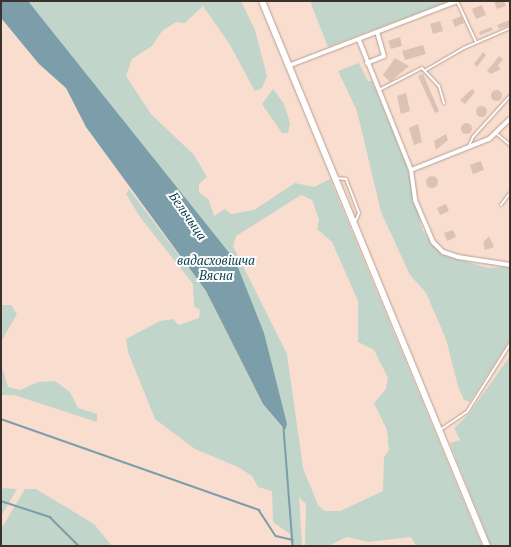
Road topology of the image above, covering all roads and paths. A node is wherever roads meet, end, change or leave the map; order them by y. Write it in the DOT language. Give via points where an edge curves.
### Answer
graph roads {
  1 [pos="262,1"];
  2 [pos="457,1"];
  3 [pos="510,28"];
  4 [pos="378,32"];
  5 [pos="359,40"];
  6 [pos="476,42"];
  7 [pos="367,63"];
  8 [pos="288,66"];
  9 [pos="426,70"];
  10 [pos="378,90"];
  11 [pos="510,96"];
  12 [pos="444,103"];
  13 [pos="510,119"];
  14 [pos="497,134"];
  15 [pos="510,145"];
  16 [pos="468,149"];
  17 [pos="411,170"];
  18 [pos="510,193"];
  19 [pos="501,205"];
  20 [pos="510,265"];
  21 [pos="510,344"];
  22 [pos="439,431"];
  23 [pos="487,546"];
  1 -- 8 [label="main road"];
  2 -- 4 [label="street"];
  2 -- 6 [label="lane"];
  3 -- 6 [label="lane"];
  4 -- 5 [label="street"];
  4 -- 7 [label="street" via="384,56"];
  5 -- 7 [label="street"];
  5 -- 8 [label="street"];
  6 -- 9 [label="lane"];
  7 -- 10 [label="street"];
  8 -- 22 [label="main road"];
  9 -- 10 [label="lane" via="417,69"];
  9 -- 12 [label="lane" via="440,86"];
  10 -- 17 [label="street"];
  11 -- 16 [label="lane" via="472,137"];
  13 -- 14 [label="street"];
  14 -- 15 [label="lane"];
  14 -- 16 [label="street"];
  16 -- 17 [label="street"];
  17 -- 20 [label="street" via="424,227 443,252 486,263"];
  18 -- 19 [label="lane"];
  21 -- 22 [label="lane" via="467,412"];
  22 -- 23 [label="main road"];
}
